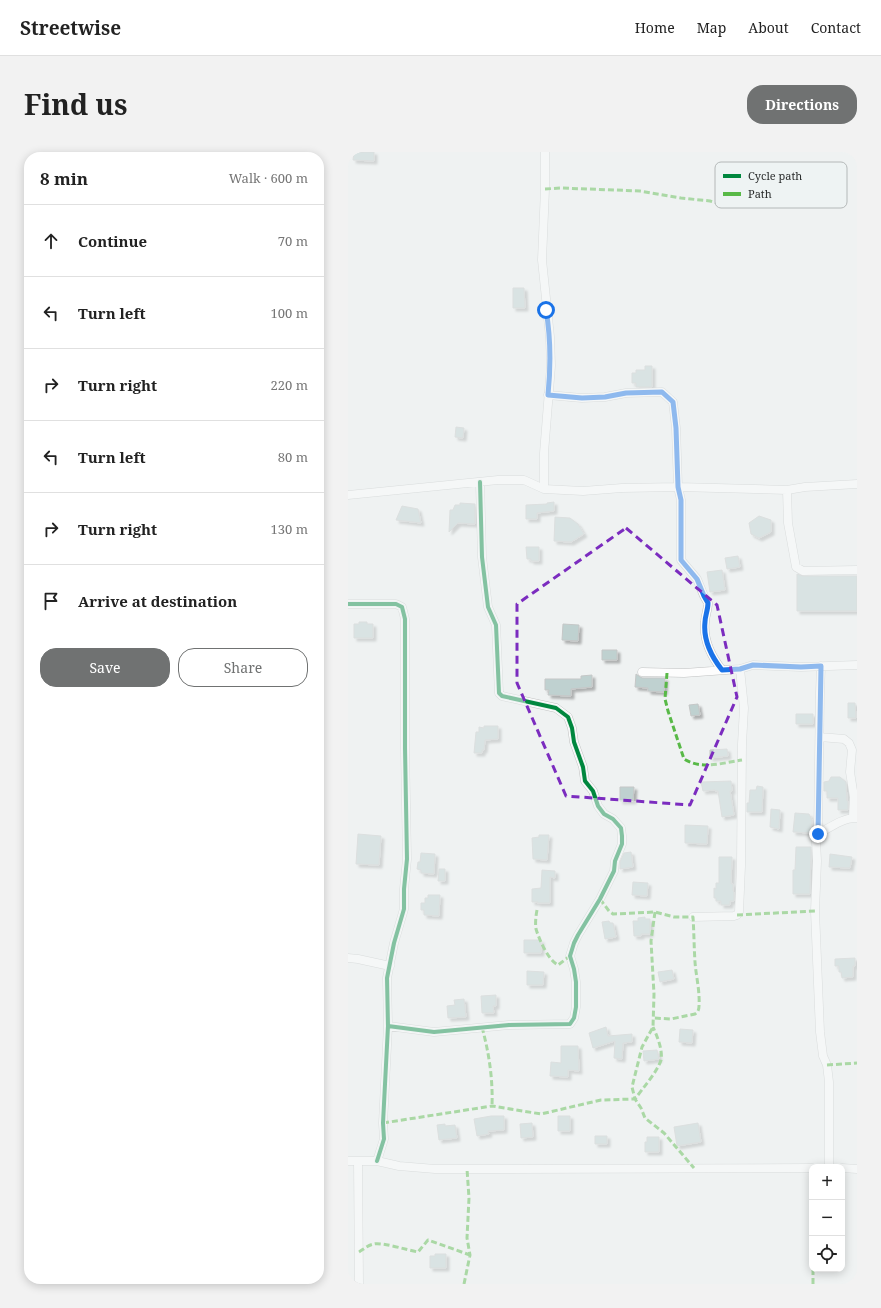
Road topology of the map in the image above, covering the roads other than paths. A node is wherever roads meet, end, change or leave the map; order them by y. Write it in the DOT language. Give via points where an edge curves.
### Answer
graph roads {
  1 [pos="545,152"];
  2 [pos="548,395"];
  3 [pos="480,482"];
  4 [pos="857,484"];
  5 [pos="678,487"];
  6 [pos="544,489"];
  7 [pos="787,490"];
  8 [pos="348,495"];
  9 [pos="857,570"];
  10 [pos="348,604"];
  11 [pos="857,665"];
  12 [pos="821,666"];
  13 [pos="740,669"];
  14 [pos="722,670"];
  15 [pos="642,672"];
  16 [pos="820,737"];
  17 [pos="855,818"];
  18 [pos="818,834"];
  19 [pos="693,917"];
  20 [pos="348,958"];
  21 [pos="390,966"];
  22 [pos="388,1026"];
  23 [pos="348,1160"];
  24 [pos="358,1161"];
  25 [pos="377,1161"];
  26 [pos="829,1164"];
  27 [pos="809,1168"];
  28 [pos="845,1168"];
  29 [pos="857,1169"];
  30 [pos="359,1284"];
  1 -- 2 [label="street" via="542,260 550,337"];
  2 -- 5 [label="street" via="582,398 662,392 673,402"];
  2 -- 6 [label="street"];
  3 -- 6 [label="street" via="524,480"];
  3 -- 8 [label="street"];
  3 -- 22 [label="street" via="482,557 488,607 496,624 499,693 502,696 556,708 568,717 585,781 604,814 621,828 622,844 614,871 574,943 570,956 576,982 576,1007 570,1024 509,1025 434,1032"];
  4 -- 7 [label="street"];
  5 -- 6 [label="street" via="583,491"];
  5 -- 7 [label="street"];
  5 -- 14 [label="street" via="681,500 681,560 697,579 708,603 705,639 713,658"];
  7 -- 9 [label="street" via="788,523 798,570"];
  10 -- 21 [label="street" via="396,604 402,607 405,619 407,859 404,909"];
  11 -- 12 [label="street"];
  12 -- 13 [label="street" via="753,665"];
  12 -- 16 [label="street"];
  13 -- 14 [label="street"];
  13 -- 19 [label="street" via="744,708 739,912 734,916"];
  14 -- 15 [label="street" via="672,674"];
  16 -- 17 [label="street" via="844,739 849,743 852,750 850,772"];
  16 -- 18 [label="street"];
  17 -- 18 [label="street" via="836,823"];
  18 -- 26 [label="street" via="815,911 820,1032 829,1082"];
  20 -- 21 [label="street"];
  21 -- 22 [label="street" via="387,978"];
  22 -- 25 [label="street" via="384,1139"];
  23 -- 24 [label="street"];
  24 -- 25 [label="street"];
  24 -- 30 [label="street"];
  25 -- 27 [label="street" via="435,1169"];
  28 -- 29 [label="street"];
}
